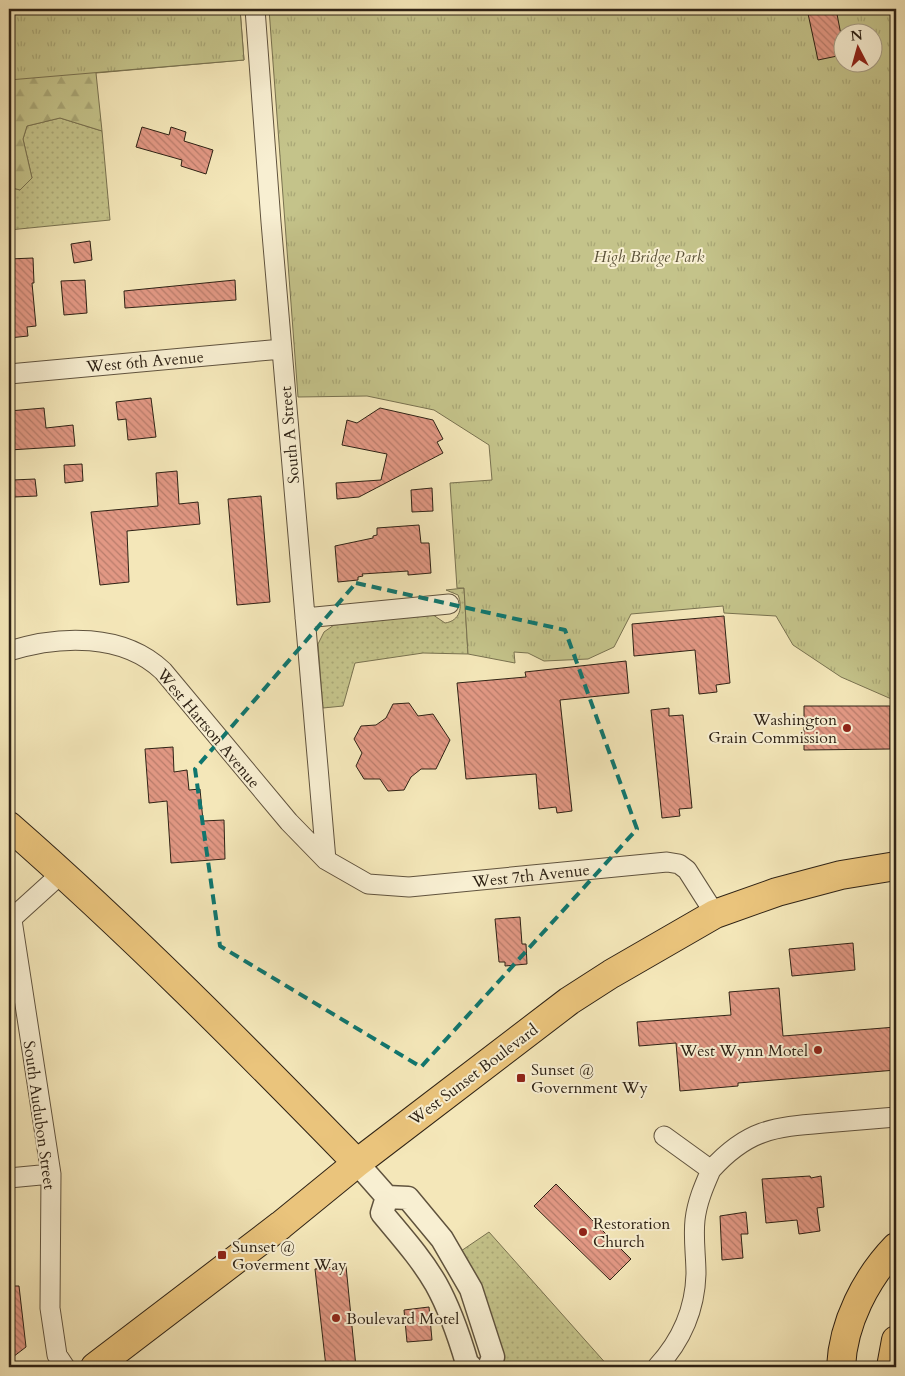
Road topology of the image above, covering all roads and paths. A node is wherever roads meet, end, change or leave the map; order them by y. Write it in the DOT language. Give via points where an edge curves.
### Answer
graph roads {
  1 [pos="255,9"];
  2 [pos="282,349"];
  3 [pos="9,374"];
  4 [pos="449,604"];
  5 [pos="305,618"];
  6 [pos="9,651"];
  7 [pos="9,826"];
  8 [pos="326,860"];
  9 [pos="896,866"];
  10 [pos="62,873"];
  11 [pos="715,914"];
  12 [pos="10,921"];
  13 [pos="896,1117"];
  14 [pos="664,1136"];
  15 [pos="356,1163"];
  16 [pos="711,1170"];
  17 [pos="51,1174"];
  18 [pos="9,1178"];
  19 [pos="387,1197"];
  20 [pos="896,1247"];
  21 [pos="896,1340"];
  22 [pos="65,1367"];
  23 [pos="95,1367"];
  24 [pos="471,1367"];
  25 [pos="489,1367"];
  26 [pos="657,1367"];
  27 [pos="841,1367"];
  28 [pos="891,1367"];
  1 -- 2 [label="street, South A Street"];
  2 -- 3 [label="street, West 6th Avenue"];
  2 -- 5 [label="street, South A Street"];
  4 -- 5 [label="street"];
  5 -- 8 [label="street, South A Street"];
  6 -- 8 [label="street, West Hartson Avenue" via="48,642 94,641 146,656 163,671 289,822"];
  7 -- 10 [label="main road"];
  8 -- 11 [label="street, West 7th Avenue" via="368,884 409,887 673,863 687,870"];
  9 -- 11 [label="main road, West Sunset Boulevard" via="841,875"];
  10 -- 12 [label="street"];
  10 -- 15 [label="main road"];
  11 -- 15 [label="main road, West Sunset Boulevard" via="569,1001"];
  12 -- 17 [label="street, South Audubon Street"];
  13 -- 16 [label="street" via="779,1126 744,1141 726,1153"];
  14 -- 16 [label="street"];
  15 -- 19 [label="street"];
  15 -- 23 [label="main road, West Sunset Boulevard" via="281,1225"];
  16 -- 26 [label="street" via="698,1202 695,1220 696,1274 689,1316 681,1336"];
  17 -- 18 [label="street"];
  17 -- 22 [label="street, South Audubon Street" via="50,1308 56,1355"];
  19 -- 24 [label="street" via="382,1213 422,1262 436,1285"];
  19 -- 25 [label="street" via="408,1198 442,1239 471,1289 493,1357"];
  20 -- 27 [label="main road" via="860,1299 846,1335"];
  21 -- 28 [label="main road"];
}
